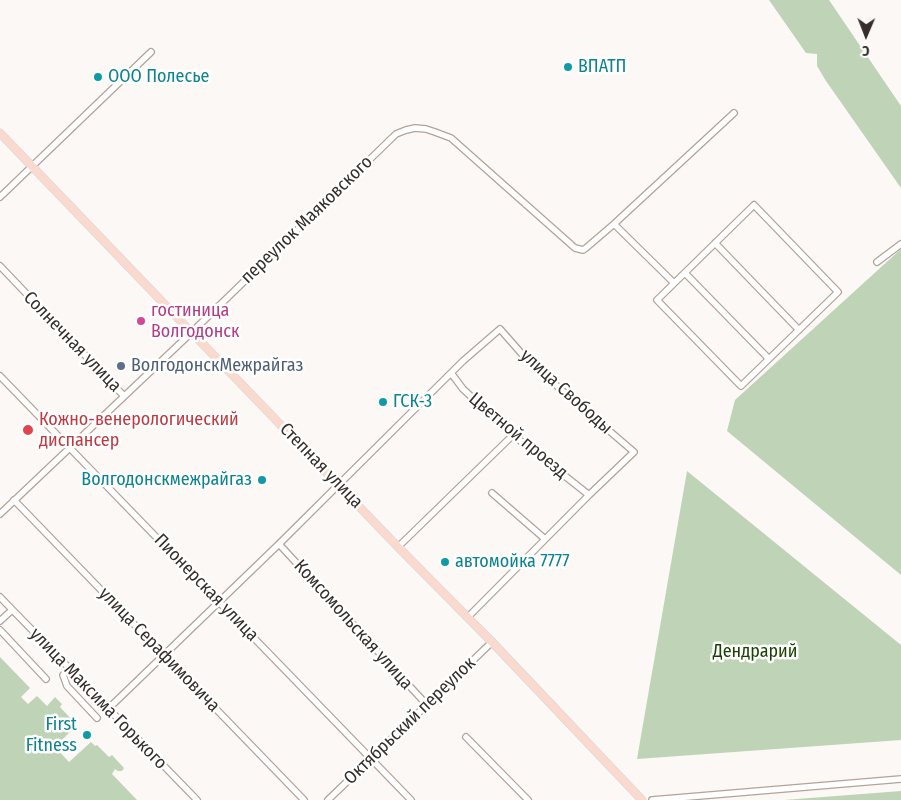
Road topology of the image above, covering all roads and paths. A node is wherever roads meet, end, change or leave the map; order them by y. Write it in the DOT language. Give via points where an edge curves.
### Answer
graph roads {
  1 [pos="151,52"];
  2 [pos="734,113"];
  3 [pos="0,133"];
  4 [pos="32,166"];
  5 [pos="0,197"];
  6 [pos="614,224"];
  7 [pos="715,243"];
  8 [pos="901,244"];
  9 [pos="877,262"];
  10 [pos="0,266"];
  11 [pos="685,272"];
  12 [pos="674,283"];
  13 [pos="799,330"];
  14 [pos="192,332"];
  15 [pos="769,359"];
  16 [pos="451,373"];
  17 [pos="0,376"];
  18 [pos="124,396"];
  19 [pos="513,435"];
  20 [pos="69,448"];
  21 [pos="339,485"];
  22 [pos="492,493"];
  23 [pos="589,495"];
  24 [pos="14,500"];
  25 [pos="0,514"];
  26 [pos="545,539"];
  27 [pos="280,544"];
  28 [pos="398,546"];
  29 [pos="0,597"];
  30 [pos="220,602"];
  31 [pos="12,610"];
  32 [pos="468,617"];
  33 [pos="0,621"];
  34 [pos="0,630"];
  35 [pos="492,642"];
  36 [pos="164,655"];
  37 [pos="69,669"];
  38 [pos="46,679"];
  39 [pos="427,705"];
  40 [pos="108,709"];
  41 [pos="98,718"];
  42 [pos="466,737"];
  43 [pos="371,758"];
  44 [pos="901,780"];
  45 [pos="197,800"];
  46 [pos="304,800"];
  47 [pos="328,800"];
  48 [pos="411,800"];
  49 [pos="528,800"];
  50 [pos="642,800"];
  51 [pos="652,800"];
  1 -- 4 [label="street"];
  2 -- 6 [label="street, переулок Маяковского"];
  3 -- 4 [label="main road, Степная улица"];
  4 -- 5 [label="street"];
  4 -- 14 [label="main road, Степная улица"];
  6 -- 12 [label="street"];
  6 -- 14 [label="street, переулок Маяковского" via="583,250 574,248 451,138 426,129 406,130 396,134"];
  7 -- 11 [label="street"];
  7 -- 13 [label="street"];
  7 -- 13 [label="street" via="754,205 838,292"];
  8 -- 9 [label="street"];
  10 -- 18 [label="street, Солнечная улица"];
  11 -- 12 [label="street"];
  11 -- 15 [label="street"];
  12 -- 15 [label="street" via="657,300 741,386"];
  13 -- 15 [label="street"];
  14 -- 18 [label="street, переулок Маяковского"];
  14 -- 21 [label="main road, Степная улица"];
  16 -- 19 [label="street, Цветной проезд" via="463,389"];
  16 -- 21 [label="street"];
  16 -- 23 [label="street, улица Свободы" via="500,329 529,362 634,452"];
  17 -- 20 [label="street, Пионерская улица"];
  18 -- 20 [label="street, переулок Маяковского"];
  19 -- 23 [label="street, Цветной проезд"];
  19 -- 28 [label="street"];
  20 -- 24 [label="street, переулок Маяковского"];
  20 -- 30 [label="street, Пионерская улица"];
  21 -- 27 [label="street"];
  21 -- 28 [label="main road, Степная улица"];
  22 -- 26 [label="street"];
  23 -- 26 [label="street"];
  24 -- 25 [label="street, переулок Маяковского"];
  24 -- 36 [label="street, улица Серафимовича"];
  26 -- 32 [label="street"];
  27 -- 30 [label="street"];
  27 -- 39 [label="street, Комсомольская улица"];
  28 -- 32 [label="main road, Степная улица"];
  29 -- 31 [label="street, улица Максима Горького"];
  30 -- 36 [label="street"];
  30 -- 43 [label="street, Пионерская улица"];
  31 -- 33 [label="street"];
  31 -- 37 [label="street, улица Максима Горького"];
  32 -- 35 [label="main road, Степная улица"];
  34 -- 38 [label="street"];
  35 -- 39 [label="street, Октябрьский переулок"];
  35 -- 50 [label="main road, Степная улица"];
  36 -- 40 [label="street"];
  36 -- 46 [label="street, улица Серафимовича"];
  37 -- 40 [label="street, улица Максима Горького"];
  37 -- 41 [label="street" via="63,675 67,686"];
  39 -- 43 [label="street, Октябрьский переулок"];
  40 -- 45 [label="street, улица Максима Горького"];
  42 -- 49 [label="street"];
  43 -- 47 [label="street, Октябрьский переулок"];
  43 -- 48 [label="street, Пионерская улица"];
  44 -- 51 [label="street"];
}
